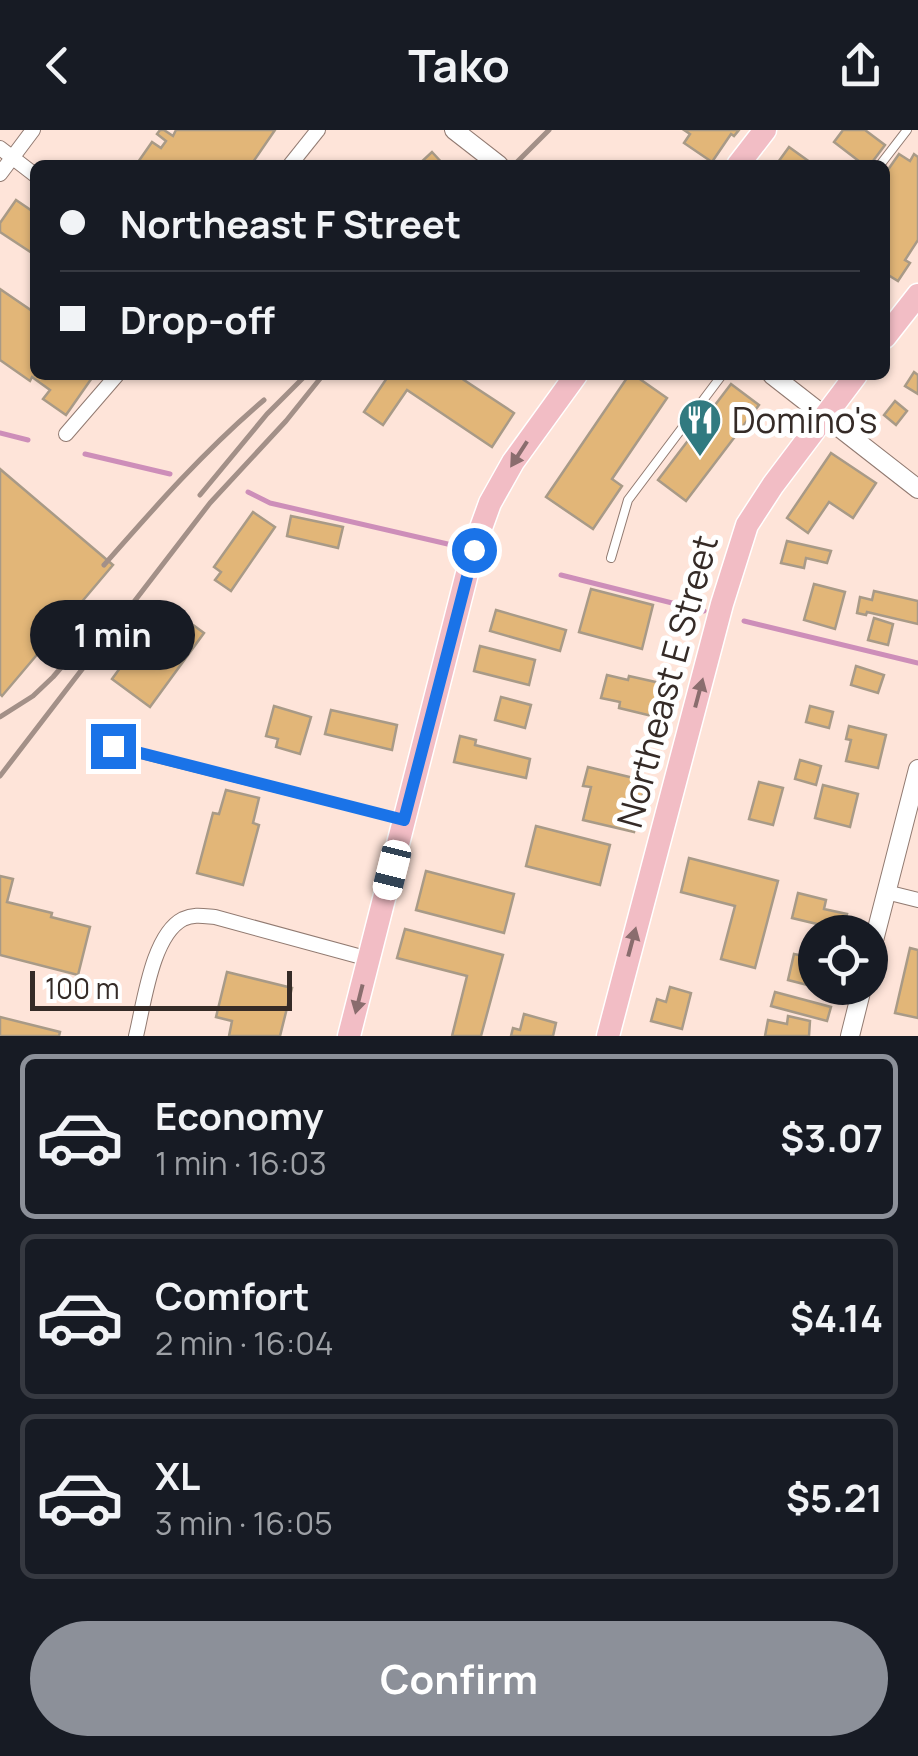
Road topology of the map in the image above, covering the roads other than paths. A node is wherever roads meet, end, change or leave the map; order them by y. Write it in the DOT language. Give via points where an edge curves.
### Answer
graph roads {
  1 [pos="33,130"];
  2 [pos="318,130"];
  3 [pos="454,130"];
  4 [pos="766,130"];
  5 [pos="907,130"];
  6 [pos="6,153"];
  7 [pos="294,160"];
  8 [pos="493,160"];
  9 [pos="742,160"];
  10 [pos="884,160"];
  11 [pos="30,171"];
  12 [pos="0,174"];
  13 [pos="918,294"];
  14 [pos="890,331"];
  15 [pos="114,380"];
  16 [pos="572,380"];
  17 [pos="718,380"];
  18 [pos="778,380"];
  19 [pos="852,380"];
  20 [pos="824,416"];
  21 [pos="66,434"];
  22 [pos="916,484"];
  23 [pos="611,558"];
  24 [pos="113,746"];
  25 [pos="918,768"];
  26 [pos="404,820"];
  27 [pos="886,892"];
  28 [pos="918,900"];
  29 [pos="880,915"];
  30 [pos="369,958"];
  31 [pos="858,1005"];
  32 [pos="136,1036"];
  33 [pos="349,1036"];
  34 [pos="608,1036"];
  35 [pos="850,1036"];
  1 -- 6 [label="street"];
  2 -- 7 [label="street"];
  3 -- 8 [label="street"];
  4 -- 9 [label="main road"];
  5 -- 10 [label="lane"];
  6 -- 11 [label="street"];
  6 -- 12 [label="street"];
  13 -- 14 [label="main road"];
  15 -- 21 [label="street"];
  16 -- 26 [label="main road, one-way" via="490,503"];
  17 -- 23 [label="lane" via="628,500"];
  18 -- 20 [label="street"];
  19 -- 20 [label="main road, Northeast E Street"];
  20 -- 22 [label="street"];
  34 -- 20 [label="main road, Northeast E Street, one-way" via="735,558 747,526"];
  24 -- 26 [label="lane"];
  25 -- 27 [label="street"];
  26 -- 30 [label="main road"];
  27 -- 28 [label="street"];
  27 -- 29 [label="street"];
  30 -- 32 [label="street" via="196,914 164,937"];
  30 -- 33 [label="main road, one-way"];
  31 -- 35 [label="street"];
}
